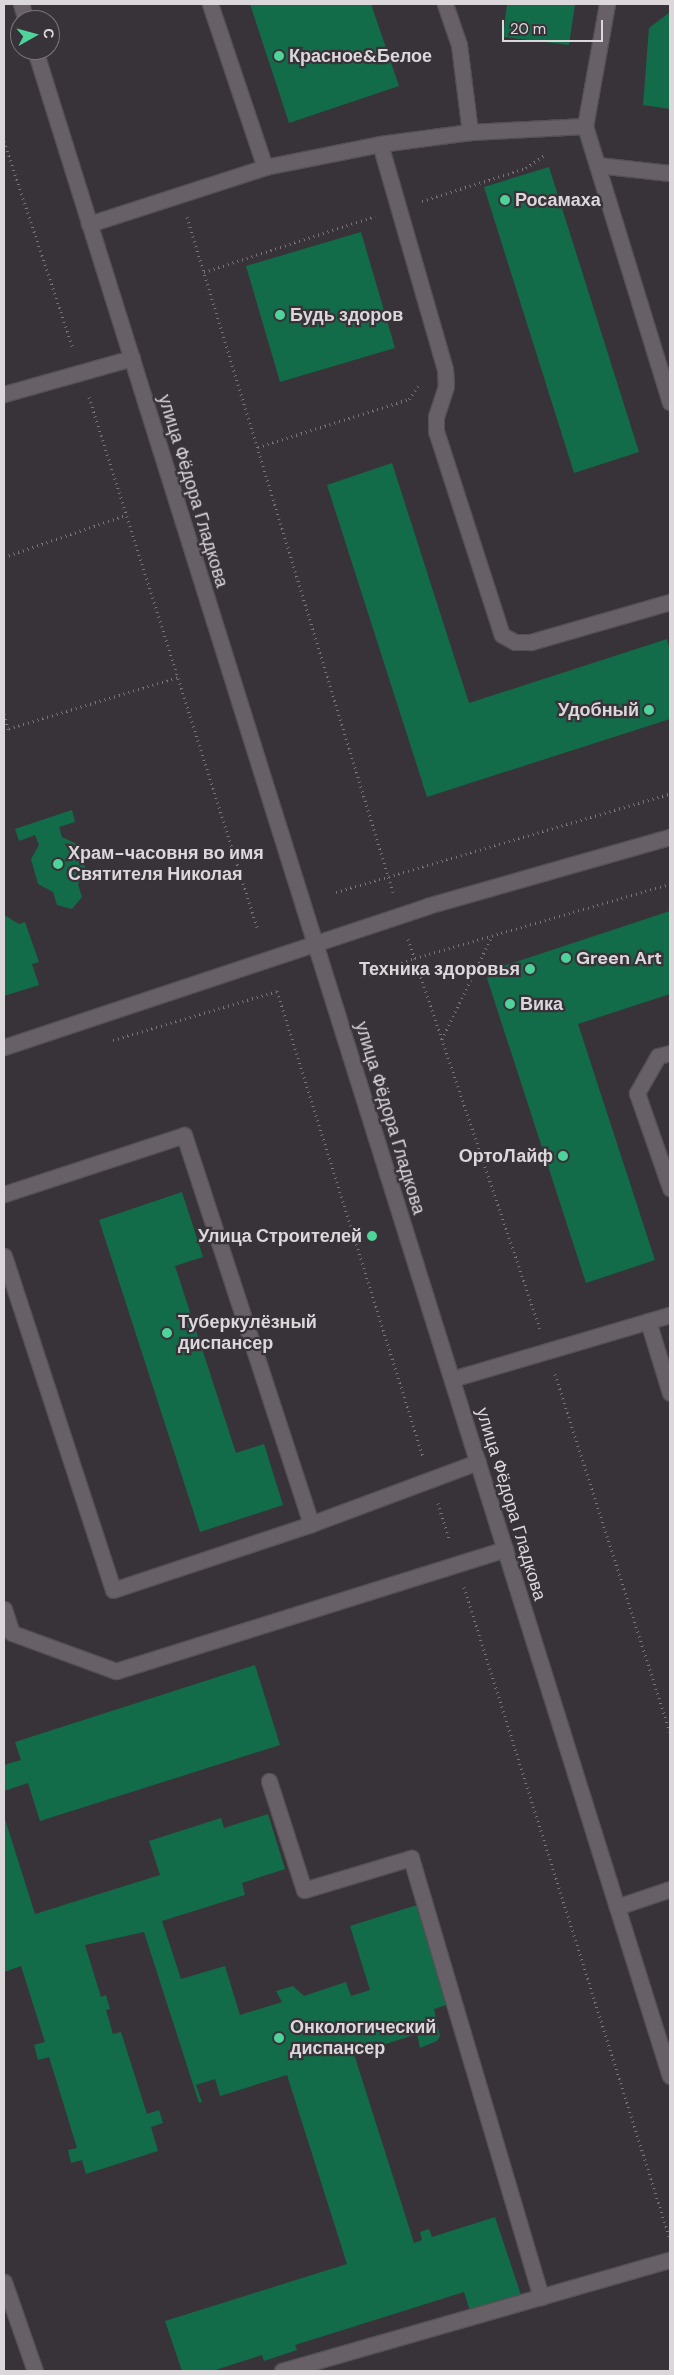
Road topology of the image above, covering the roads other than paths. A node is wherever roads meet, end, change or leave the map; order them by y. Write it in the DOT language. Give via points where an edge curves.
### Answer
graph roads {
  1 [pos="210,4"];
  2 [pos="445,4"];
  3 [pos="607,4"];
  4 [pos="38,60"];
  5 [pos="585,126"];
  6 [pos="470,132"];
  7 [pos="380,144"];
  8 [pos="597,166"];
  9 [pos="265,167"];
  10 [pos="670,173"];
  11 [pos="89,224"];
  12 [pos="132,358"];
  13 [pos="4,394"];
  14 [pos="670,402"];
  15 [pos="670,602"];
  16 [pos="670,837"];
  17 [pos="316,943"];
  18 [pos="4,1047"];
  19 [pos="670,1053"];
  20 [pos="670,1188"];
  21 [pos="4,1194"];
  22 [pos="4,1256"];
  23 [pos="670,1315"];
  24 [pos="648,1321"];
  25 [pos="452,1379"];
  26 [pos="670,1393"];
  27 [pos="478,1462"];
  28 [pos="311,1524"];
  29 [pos="505,1549"];
  30 [pos="4,1609"];
  31 [pos="269,1781"];
  32 [pos="670,1889"];
  33 [pos="617,1907"];
  34 [pos="670,2076"];
  35 [pos="670,2260"];
  36 [pos="4,2282"];
  37 [pos="541,2297"];
  38 [pos="35,2371"];
  39 [pos="282,2371"];
  1 -- 9 [label="street"];
  2 -- 6 [label="street" via="459,45"];
  3 -- 5 [label="street"];
  4 -- 11 [label="street, улица Фёдора Гладкова"];
  5 -- 6 [label="street"];
  5 -- 8 [label="street"];
  6 -- 7 [label="street"];
  7 -- 9 [label="street"];
  7 -- 15 [label="street" via="445,369 446,386 436,417 436,431 502,635 516,642 531,642"];
  8 -- 10 [label="street"];
  8 -- 14 [label="street"];
  9 -- 11 [label="street"];
  11 -- 12 [label="street, улица Фёдора Гладкова"];
  12 -- 13 [label="street"];
  12 -- 17 [label="street, улица Фёдора Гладкова"];
  16 -- 17 [label="street" via="400,915"];
  17 -- 18 [label="street"];
  17 -- 25 [label="street, улица Фёдора Гладкова"];
  19 -- 20 [label="street" via="658,1056 638,1093"];
  21 -- 28 [label="street" via="184,1135"];
  22 -- 28 [label="street" via="113,1590"];
  23 -- 24 [label="street"];
  24 -- 25 [label="street"];
  24 -- 26 [label="street"];
  25 -- 27 [label="street, улица Фёдора Гладкова"];
  27 -- 28 [label="street"];
  27 -- 29 [label="street, улица Фёдора Гладкова"];
  29 -- 30 [label="street" via="116,1671 12,1633"];
  29 -- 33 [label="street, улица Фёдора Гладкова"];
  31 -- 37 [label="street" via="304,1890 411,1858"];
  32 -- 33 [label="street"];
  33 -- 34 [label="street, улица Фёдора Гладкова"];
  35 -- 37 [label="street"];
  36 -- 38 [label="street"];
  37 -- 39 [label="street"];
}
